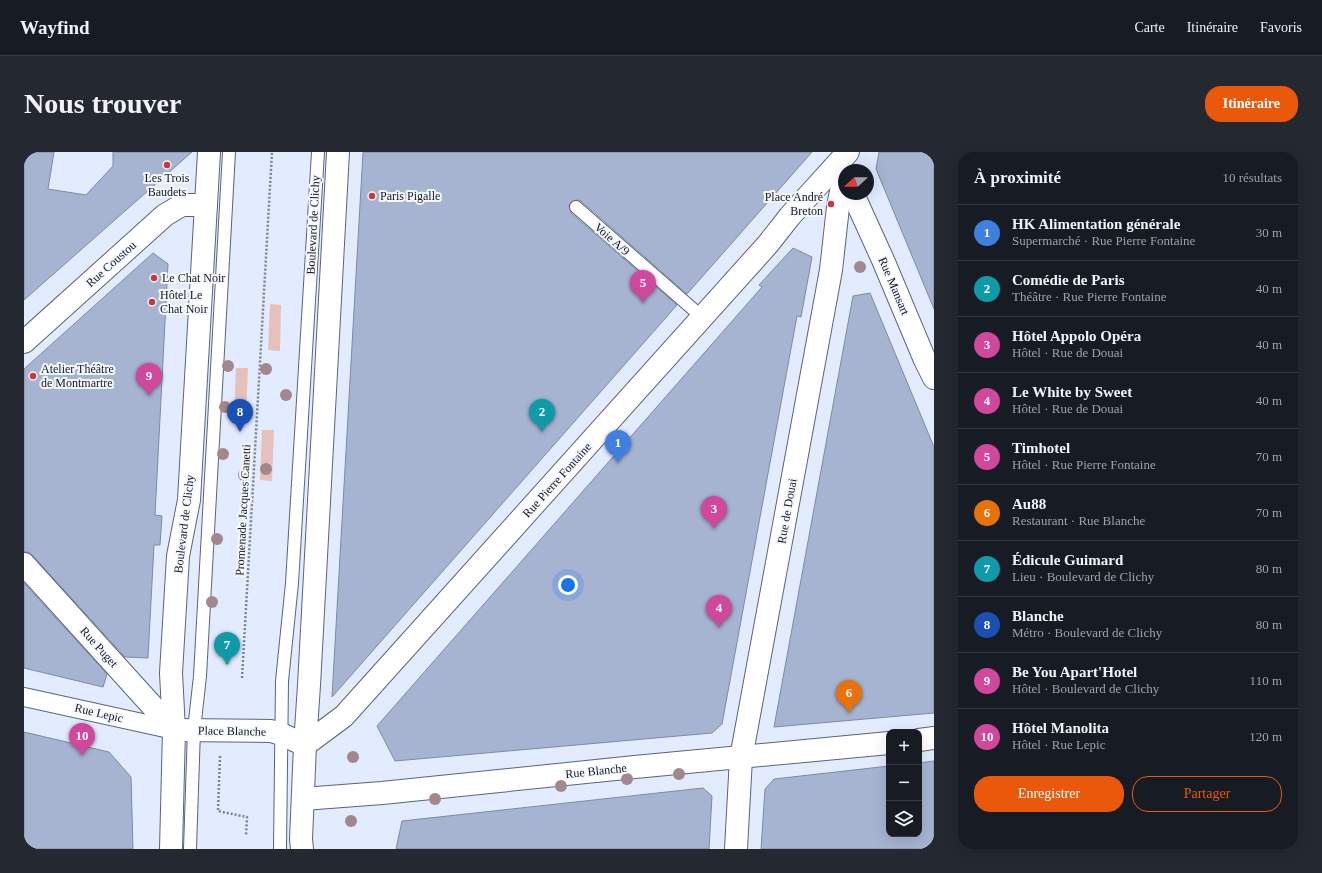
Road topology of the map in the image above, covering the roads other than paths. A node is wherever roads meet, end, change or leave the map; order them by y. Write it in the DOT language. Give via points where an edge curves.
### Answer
graph roads {
  1 [pos="209,152"];
  2 [pos="229,152"];
  3 [pos="318,152"];
  4 [pos="338,152"];
  5 [pos="848,152"];
  6 [pos="851,152"];
  7 [pos="848,164"];
  8 [pos="839,200"];
  9 [pos="856,200"];
  10 [pos="206,205"];
  11 [pos="576,207"];
  12 [pos="702,317"];
  13 [pos="24,342"];
  14 [pos="934,378"];
  15 [pos="24,564"];
  16 [pos="24,697"];
  17 [pos="184,730"];
  18 [pos="281,734"];
  19 [pos="934,738"];
  20 [pos="922,740"];
  21 [pos="886,743"];
  22 [pos="305,745"];
  23 [pos="741,758"];
  24 [pos="303,798"];
  25 [pos="171,849"];
  26 [pos="190,849"];
  27 [pos="280,849"];
  28 [pos="302,849"];
  29 [pos="736,849"];
  1 -- 10 [label="street, Boulevard de Clichy"];
  2 -- 17 [label="lane, Boulevard de Clichy" via="200,676"];
  3 -- 18 [label="lane, Boulevard de Clichy" via="292,583 282,681"];
  4 -- 22 [label="street, Boulevard de Clichy"];
  5 -- 12 [label="street, Rue Pierre Fontaine"];
  6 -- 7 [label="street"];
  8 -- 23 [label="street, Rue de Douai" via="831,270"];
  9 -- 14 [label="street, Rue Mansart"];
  10 -- 13 [label="street, Rue Coustou" via="182,205 165,215"];
  10 -- 17 [label="street, Boulevard de Clichy" via="189,500 178,556 171,673"];
  11 -- 12 [label="lane, Voie A/9"];
  12 -- 22 [label="street, Rue Pierre Fontaine" via="344,716"];
  15 -- 17 [label="street, Rue Puget"];
  16 -- 17 [label="street, Rue Lepic"];
  17 -- 18 [label="street, Place Blanche"];
  17 -- 25 [label="street, Boulevard de Clichy"];
  17 -- 26 [label="lane, Boulevard de Clichy"];
  18 -- 22 [label="street, Place Blanche"];
  18 -- 27 [label="lane, Boulevard de Clichy"];
  19 -- 20 [label="street"];
  21 -- 23 [label="street, Rue Blanche"];
  22 -- 24 [label="street"];
  23 -- 24 [label="street, Rue Blanche" via="382,793"];
  23 -- 29 [label="street, Rue de Douai"];
  24 -- 28 [label="street" via="300,839"];
}
